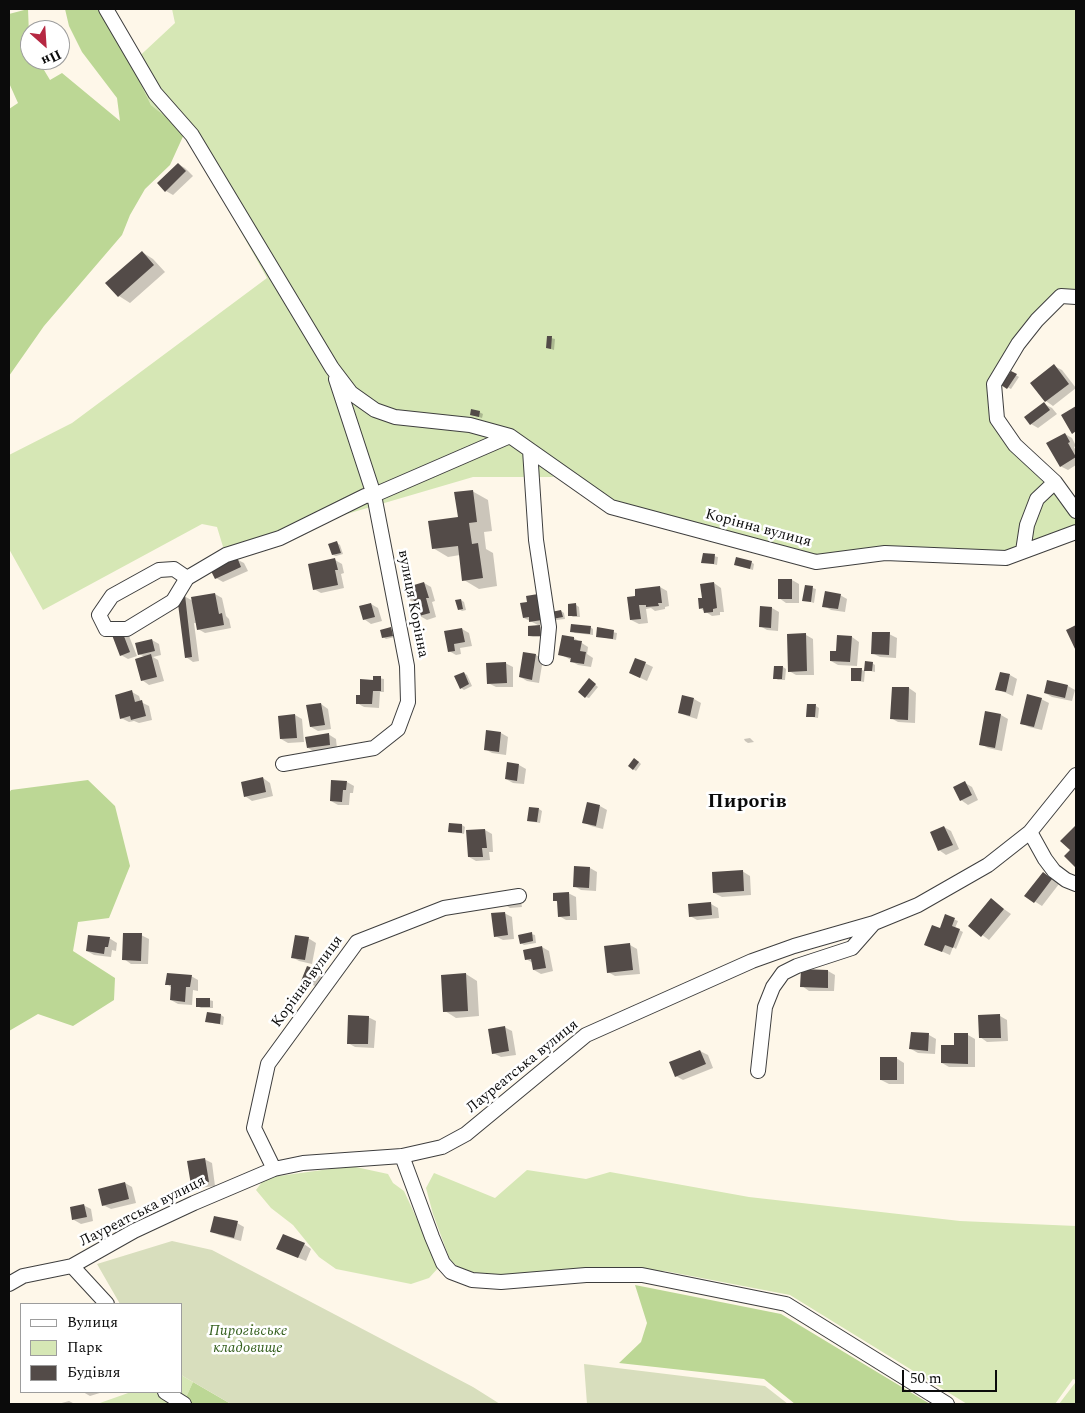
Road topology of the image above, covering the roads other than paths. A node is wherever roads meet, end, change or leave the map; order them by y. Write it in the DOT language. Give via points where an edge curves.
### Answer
graph roads {
  1 [pos="106,9"];
  2 [pos="1076,297"];
  3 [pos="332,368"];
  4 [pos="510,436"];
  5 [pos="530,450"];
  6 [pos="1055,482"];
  7 [pos="374,495"];
  8 [pos="1076,511"];
  9 [pos="1076,532"];
  10 [pos="1024,551"];
  11 [pos="187,578"];
  12 [pos="546,658"];
  13 [pos="282,764"];
  14 [pos="1076,774"];
  15 [pos="1030,832"];
  16 [pos="1076,884"];
  17 [pos="519,896"];
  18 [pos="874,923"];
  19 [pos="758,1071"];
  20 [pos="402,1156"];
  21 [pos="274,1169"];
  22 [pos="72,1266"];
  23 [pos="9,1284"];
  24 [pos="106,1303"];
  25 [pos="167,1393"];
  26 [pos="184,1404"];
  27 [pos="947,1404"];
  1 -- 3 [label="street" via="155,94 192,135"];
  2 -- 6 [label="street" via="1061,296 1037,320 994,384 997,418 1014,445"];
  3 -- 4 [label="street, Корінна вулиця" via="351,393 374,410 395,417 470,425"];
  3 -- 7 [label="street, вулиця Корінна"];
  4 -- 5 [label="street, Корінна вулиця"];
  4 -- 7 [label="street"];
  5 -- 10 [label="street, Корінна вулиця" via="611,507 816,562 885,553 1006,558"];
  5 -- 12 [label="street" via="536,540 549,626"];
  6 -- 8 [label="street"];
  6 -- 10 [label="street" via="1037,499 1027,525"];
  7 -- 11 [label="street" via="365,496 280,538 226,555"];
  7 -- 13 [label="street, вулиця Корінна" via="408,666 408,702 398,729 374,748"];
  9 -- 10 [label="street, Корінна вулиця"];
  11 -- 11 [label="street" via="174,569 159,570 112,596 99,615 106,629 127,629 173,601"];
  14 -- 15 [label="street, Лауреатська вулиця"];
  15 -- 16 [label="street" via="1054,871"];
  15 -- 18 [label="street, Лауреатська вулиця" via="988,865 918,905"];
  17 -- 21 [label="street, Корінна вулиця" via="444,908 358,942 268,1064 254,1128"];
  18 -- 19 [label="street" via="852,948 783,973 765,1007"];
  18 -- 20 [label="street, Лауреатська вулиця" via="752,961 586,1035 466,1134 442,1147"];
  20 -- 21 [label="street, Лауреатська вулиця" via="303,1163"];
  20 -- 27 [label="street" via="432,1238 443,1263 451,1272 472,1280 500,1282 586,1274 642,1275 786,1304"];
  21 -- 22 [label="street, Лауреатська вулиця" via="134,1231"];
  22 -- 23 [label="street, Лауреатська вулиця" via="23,1276"];
  22 -- 24 [label="street"];
  25 -- 26 [label="street"];
}
